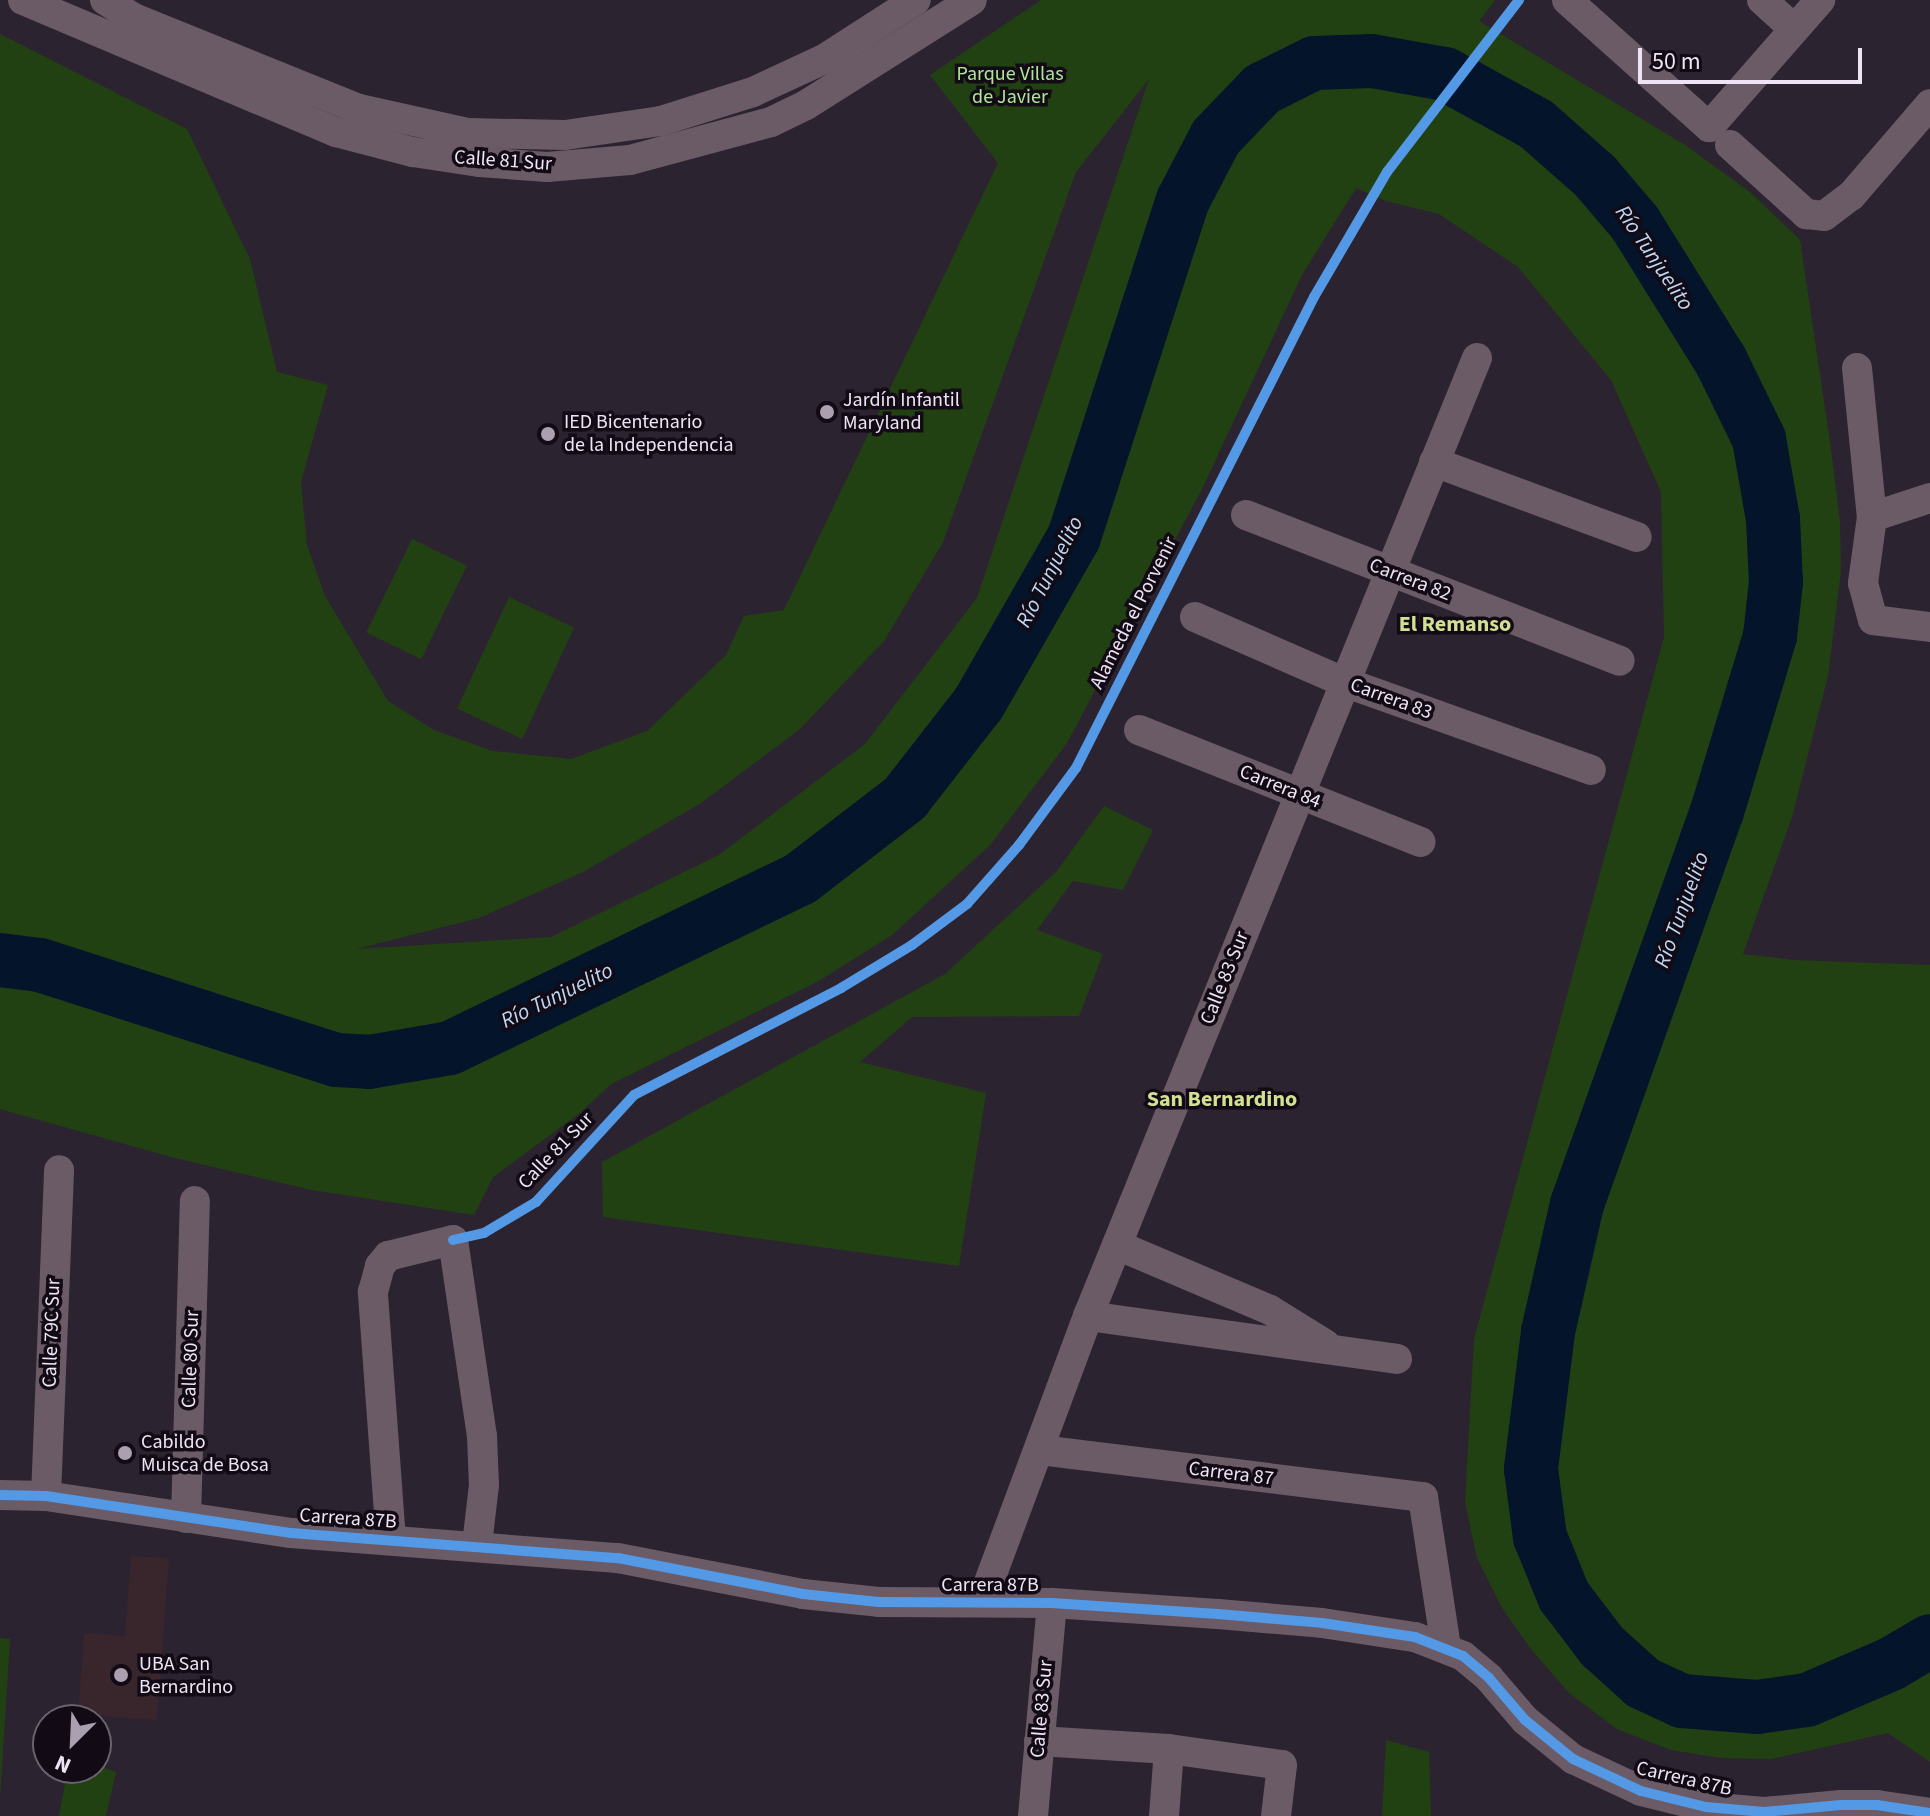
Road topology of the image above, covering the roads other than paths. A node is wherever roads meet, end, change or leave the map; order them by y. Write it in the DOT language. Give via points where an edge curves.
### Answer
graph roads {
  1 [pos="23,0"];
  2 [pos="105,0"];
  3 [pos="916,0"];
  4 [pos="972,0"];
  5 [pos="1567,0"];
  6 [pos="1762,0"];
  7 [pos="1820,0"];
  8 [pos="1794,29"];
  9 [pos="1930,104"];
  10 [pos="1720,136"];
  11 [pos="1477,358"];
  12 [pos="1857,368"];
  13 [pos="1434,462"];
  14 [pos="1930,498"];
  15 [pos="1246,515"];
  16 [pos="1872,517"];
  17 [pos="1637,537"];
  18 [pos="1389,572"];
  19 [pos="1195,617"];
  20 [pos="1930,627"];
  21 [pos="1620,661"];
  22 [pos="1344,682"];
  23 [pos="1139,730"];
  24 [pos="1591,770"];
  25 [pos="1298,795"];
  26 [pos="1421,842"];
  27 [pos="59,1170"];
  28 [pos="195,1201"];
  29 [pos="1117,1245"];
  30 [pos="1088,1316"];
  31 [pos="1336,1350"];
  32 [pos="1397,1359"];
  33 [pos="1040,1450"];
  34 [pos="0,1495"];
  35 [pos="46,1496"];
  36 [pos="186,1518"];
  37 [pos="391,1540"];
  38 [pos="477,1545"];
  39 [pos="982,1601"];
  40 [pos="1052,1603"];
  41 [pos="1446,1647"];
  42 [pos="1039,1741"];
  43 [pos="1169,1749"];
  44 [pos="1640,1804"];
  45 [pos="1930,1813"];
  46 [pos="1764,1814"];
  47 [pos="1033,1816"];
  48 [pos="1164,1816"];
  49 [pos="1276,1816"];
  1 -- 4 [label="street, Calle 81 Sur" via="347,135 413,152 547,167 630,160 771,122"];
  2 -- 3 [label="street, Calle 81 Sur" via="136,19 359,109 468,133 565,135 661,121 753,92 824,59"];
  5 -- 10 [label="street"];
  6 -- 8 [label="street"];
  7 -- 8 [label="street"];
  8 -- 10 [label="street"];
  9 -- 10 [label="street" via="1851,196 1824,216 1806,214"];
  11 -- 13 [label="street, Calle 83 Sur"];
  12 -- 16 [label="street"];
  13 -- 17 [label="street"];
  13 -- 18 [label="street, Calle 83 Sur"];
  14 -- 16 [label="street"];
  15 -- 18 [label="street, Carrera 82"];
  16 -- 20 [label="street" via="1863,572 1873,620"];
  18 -- 21 [label="street, Carrera 82"];
  18 -- 22 [label="street, Calle 83 Sur"];
  19 -- 22 [label="street, Carrera 83"];
  22 -- 24 [label="street, Carrera 83"];
  22 -- 25 [label="street, Calle 83 Sur"];
  23 -- 25 [label="street, Carrera 84"];
  25 -- 26 [label="street, Carrera 84"];
  25 -- 29 [label="street, Calle 83 Sur"];
  27 -- 35 [label="street, Calle 79C Sur"];
  28 -- 36 [label="street, Calle 80 Sur"];
  29 -- 30 [label="street, Calle 83 Sur"];
  29 -- 31 [label="street" via="1270,1310"];
  30 -- 31 [label="street"];
  30 -- 33 [label="street, Calle 83 Sur"];
  31 -- 32 [label="street"];
  33 -- 39 [label="street, Calle 83 Sur"];
  33 -- 41 [label="street, Carrera 87" via="1423,1497"];
  34 -- 35 [label="street, Carrera 87B"];
  35 -- 36 [label="street, Carrera 87B"];
  36 -- 37 [label="street, Carrera 87B"];
  37 -- 38 [label="street, Carrera 87B"];
  37 -- 38 [label="street" via="373,1292 388,1256 453,1240 482,1436 484,1485"];
  38 -- 39 [label="street, Carrera 87B" via="618,1558 803,1594 879,1602"];
  39 -- 40 [label="street, Carrera 87B"];
  40 -- 41 [label="street, Carrera 87B" via="1322,1623"];
  40 -- 42 [label="street, Calle 83 Sur"];
  41 -- 44 [label="street, Carrera 87B" via="1475,1665 1525,1720 1573,1759"];
  42 -- 43 [label="street"];
  42 -- 47 [label="street, Calle 83 Sur"];
  43 -- 48 [label="street"];
  43 -- 49 [label="street" via="1282,1765"];
  44 -- 46 [label="street, Carrera 87B"];
  45 -- 46 [label="street, Carrera 87B" via="1841,1805"];
}
